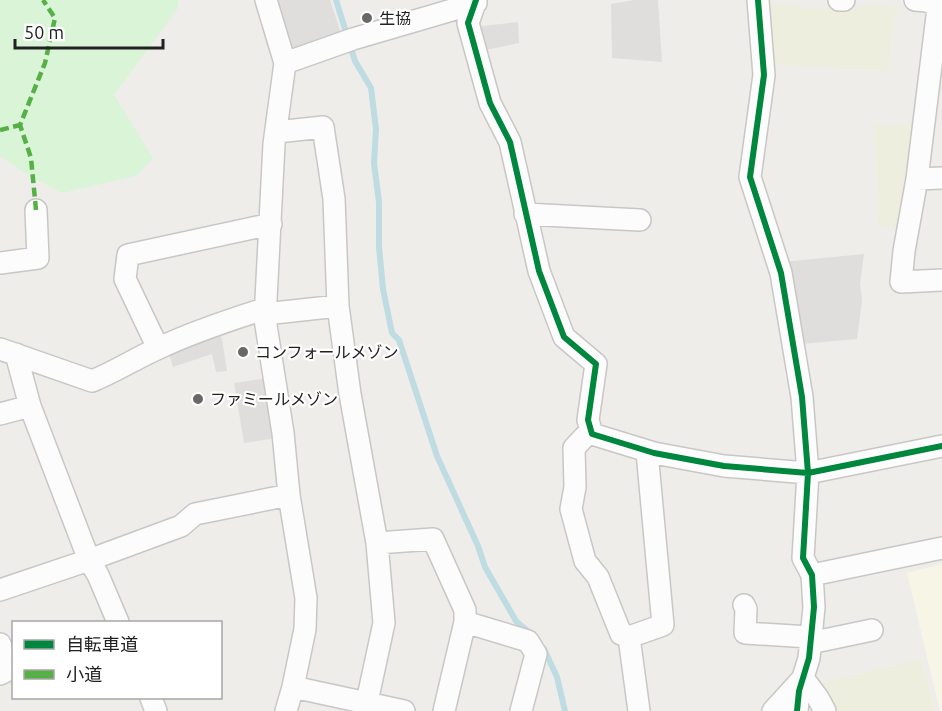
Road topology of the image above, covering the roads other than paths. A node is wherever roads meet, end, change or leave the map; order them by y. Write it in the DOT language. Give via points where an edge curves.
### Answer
graph roads {
  1 [pos="266,0"];
  2 [pos="758,0"];
  3 [pos="839,0"];
  4 [pos="844,0"];
  5 [pos="915,0"];
  6 [pos="476,2"];
  7 [pos="938,6"];
  8 [pos="285,63"];
  9 [pos="935,92"];
  10 [pos="277,132"];
  11 [pos="942,178"];
  12 [pos="917,179"];
  13 [pos="36,210"];
  14 [pos="525,214"];
  15 [pos="271,224"];
  16 [pos="629,225"];
  17 [pos="0,263"];
  18 [pos="942,280"];
  19 [pos="338,306"];
  20 [pos="265,311"];
  21 [pos="158,348"];
  22 [pos="8,352"];
  23 [pos="30,406"];
  24 [pos="0,414"];
  25 [pos="590,431"];
  26 [pos="942,446"];
  27 [pos="646,452"];
  28 [pos="808,473"];
  29 [pos="289,495"];
  30 [pos="377,543"];
  31 [pos="942,548"];
  32 [pos="89,560"];
  33 [pos="812,575"];
  34 [pos="0,590"];
  35 [pos="744,605"];
  36 [pos="118,621"];
  37 [pos="465,622"];
  38 [pos="872,630"];
  39 [pos="630,637"];
  40 [pos="810,640"];
  41 [pos="0,644"];
  42 [pos="0,674"];
  43 [pos="803,678"];
  44 [pos="293,687"];
  45 [pos="366,707"];
  46 [pos="286,711"];
  47 [pos="404,711"];
  48 [pos="444,711"];
  49 [pos="521,711"];
  50 [pos="639,711"];
  51 [pos="773,711"];
  52 [pos="797,711"];
  53 [pos="825,711"];
  1 -- 8 [label="street"];
  2 -- 28 [label="street" via="764,75 750,177 787,301 802,397"];
  3 -- 4 [label="street"];
  5 -- 7 [label="street"];
  6 -- 8 [label="street"];
  6 -- 14 [label="street" via="468,23 490,104 510,142"];
  7 -- 9 [label="street"];
  8 -- 10 [label="street"];
  9 -- 12 [label="street"];
  10 -- 15 [label="street"];
  10 -- 19 [label="street" via="323,127 334,199"];
  11 -- 12 [label="street"];
  12 -- 18 [label="street" via="902,282"];
  13 -- 17 [label="street" via="38,258"];
  14 -- 16 [label="street"];
  14 -- 25 [label="street" via="539,271 564,337 596,364"];
  15 -- 20 [label="street"];
  15 -- 21 [label="street" via="128,255 125,279"];
  19 -- 20 [label="street"];
  19 -- 30 [label="street"];
  20 -- 21 [label="street" via="228,320"];
  20 -- 29 [label="street"];
  21 -- 22 [label="street" via="92,381"];
  22 -- 23 [label="street"];
  23 -- 24 [label="street"];
  23 -- 32 [label="street"];
  25 -- 27 [label="street"];
  25 -- 39 [label="street" via="574,448 571,509 585,561 598,577 621,634"];
  26 -- 28 [label="street"];
  27 -- 28 [label="street" via="724,466"];
  27 -- 39 [label="street" via="663,625"];
  28 -- 33 [label="street" via="803,558"];
  29 -- 32 [label="street" via="195,514 181,526"];
  29 -- 44 [label="street" via="306,598 305,629"];
  30 -- 37 [label="street" via="434,539 465,610"];
  30 -- 45 [label="street" via="384,623"];
  31 -- 33 [label="street"];
  32 -- 34 [label="street"];
  32 -- 36 [label="street"];
  33 -- 40 [label="street"];
  35 -- 40 [label="street" via="745,633"];
  37 -- 48 [label="street"];
  37 -- 49 [label="street" via="528,641 536,654"];
  38 -- 40 [label="street"];
  39 -- 50 [label="street"];
  40 -- 43 [label="street"];
  41 -- 42 [label="street" via="9,669"];
  43 -- 51 [label="street"];
  43 -- 52 [label="street"];
  43 -- 53 [label="street"];
  44 -- 45 [label="street"];
  44 -- 46 [label="street"];
  45 -- 47 [label="street"];
}
